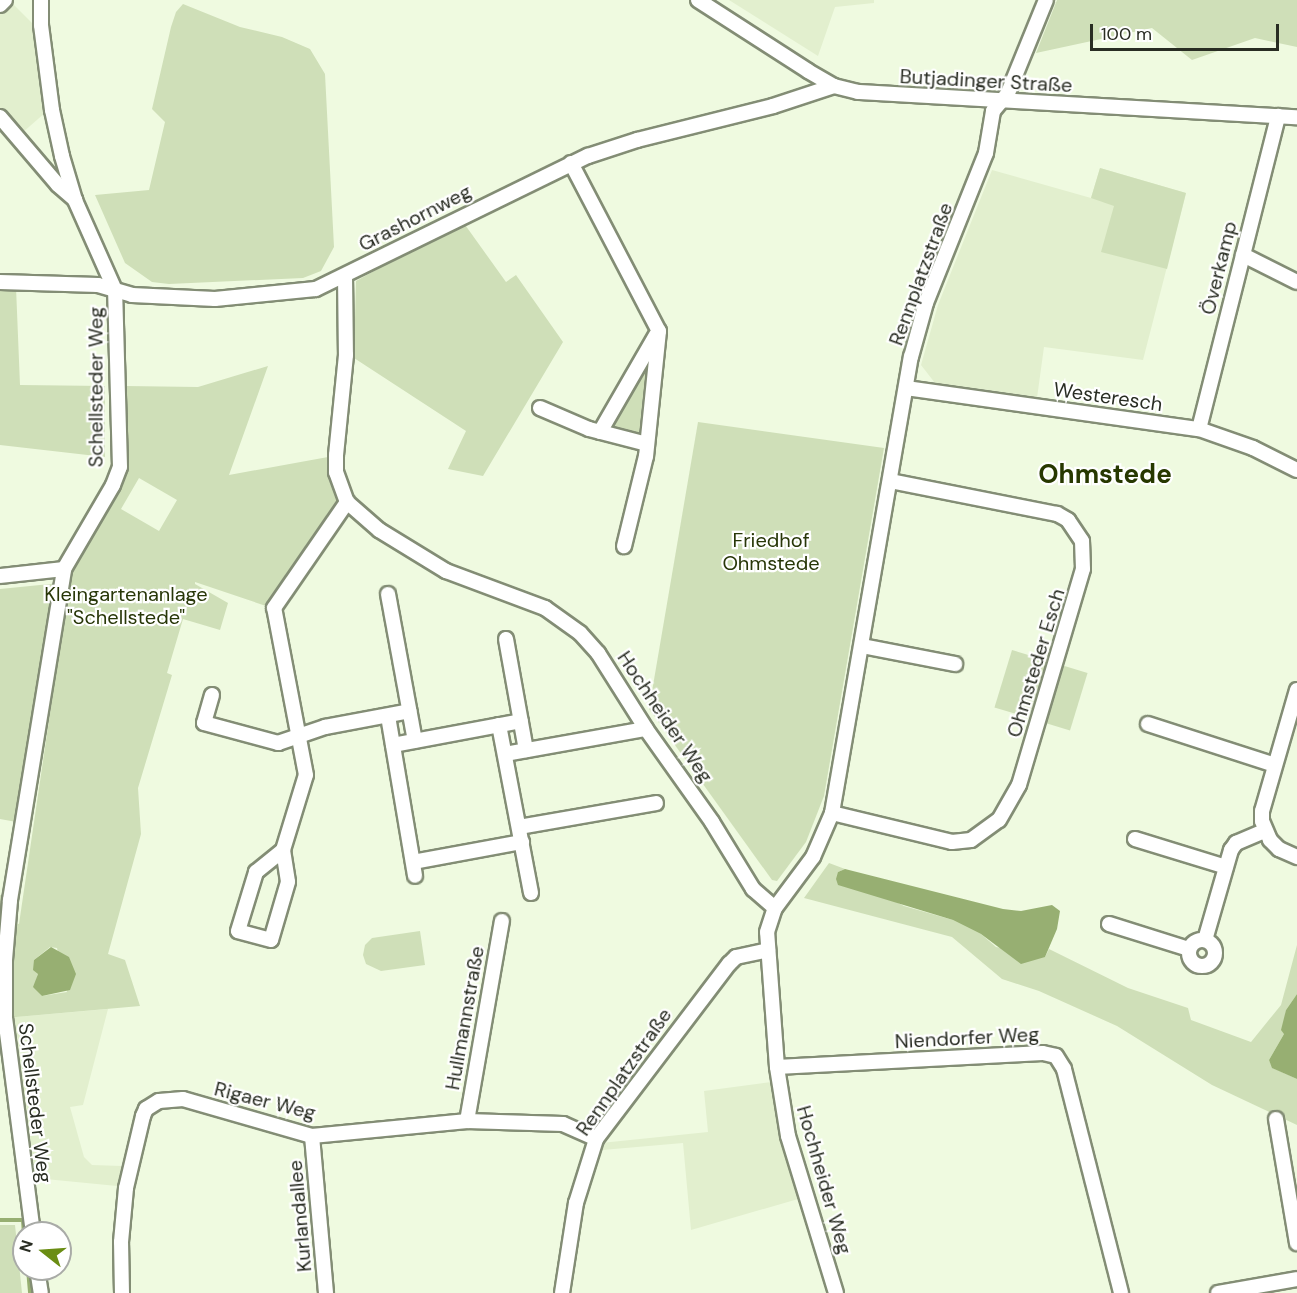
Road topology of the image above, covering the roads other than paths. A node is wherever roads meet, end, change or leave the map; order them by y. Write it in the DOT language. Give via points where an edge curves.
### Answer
graph roads {
  1 [pos="5,0"];
  2 [pos="41,0"];
  3 [pos="698,0"];
  4 [pos="1046,0"];
  5 [pos="0,5"];
  6 [pos="834,86"];
  7 [pos="1001,102"];
  8 [pos="1278,116"];
  9 [pos="0,117"];
  10 [pos="1297,117"];
  11 [pos="571,163"];
  12 [pos="75,200"];
  13 [pos="1243,255"];
  14 [pos="345,276"];
  15 [pos="0,282"];
  16 [pos="1297,282"];
  17 [pos="115,290"];
  18 [pos="659,331"];
  19 [pos="906,388"];
  20 [pos="540,408"];
  21 [pos="1199,429"];
  22 [pos="600,432"];
  23 [pos="648,444"];
  24 [pos="1297,470"];
  25 [pos="890,481"];
  26 [pos="347,502"];
  27 [pos="624,546"];
  28 [pos="64,569"];
  29 [pos="0,576"];
  30 [pos="388,594"];
  31 [pos="506,639"];
  32 [pos="862,646"];
  33 [pos="956,664"];
  34 [pos="1297,690"];
  35 [pos="212,695"];
  36 [pos="410,711"];
  37 [pos="388,716"];
  38 [pos="521,721"];
  39 [pos="1148,723"];
  40 [pos="499,725"];
  41 [pos="646,729"];
  42 [pos="299,738"];
  43 [pos="415,741"];
  44 [pos="393,745"];
  45 [pos="526,750"];
  46 [pos="505,754"];
  47 [pos="1275,765"];
  48 [pos="656,802"];
  49 [pos="832,813"];
  50 [pos="519,827"];
  51 [pos="1264,831"];
  52 [pos="1136,838"];
  53 [pos="522,842"];
  54 [pos="283,850"];
  55 [pos="1297,857"];
  56 [pos="413,862"];
  57 [pos="1226,867"];
  58 [pos="415,876"];
  59 [pos="531,893"];
  60 [pos="775,908"];
  61 [pos="502,921"];
  62 [pos="1109,924"];
  63 [pos="1205,940"];
  64 [pos="1189,949"];
  65 [pos="768,950"];
  66 [pos="777,1067"];
  67 [pos="1276,1119"];
  68 [pos="467,1121"];
  69 [pos="312,1136"];
  70 [pos="596,1139"];
  71 [pos="31,1221"];
  72 [pos="1297,1243"];
  73 [pos="1297,1279"];
  74 [pos="122,1293"];
  75 [pos="326,1293"];
  76 [pos="562,1293"];
  77 [pos="836,1293"];
  78 [pos="1121,1293"];
  79 [pos="1218,1293"];
  1 -- 5 [label="street"];
  2 -- 12 [label="street, Schellsteder Weg" via="52,110"];
  3 -- 6 [label="street, Butjadinger Straße"];
  4 -- 7 [label="street, Rennplatzstraße"];
  6 -- 7 [label="street, Butjadinger Straße" via="884,95"];
  6 -- 11 [label="street, Grashornweg" via="637,140"];
  7 -- 8 [label="street, Butjadinger Straße"];
  7 -- 19 [label="street, Rennplatzstraße" via="993,111 981,167 926,303"];
  8 -- 10 [label="street, Butjadinger Straße"];
  8 -- 13 [label="street, Överkamp"];
  9 -- 12 [label="street"];
  11 -- 14 [label="street, Grashornweg"];
  11 -- 18 [label="street"];
  12 -- 17 [label="street, Schellsteder Weg"];
  13 -- 16 [label="street"];
  13 -- 21 [label="street, Överkamp"];
  14 -- 17 [label="street, Grashornweg" via="316,289 215,299 132,295"];
  14 -- 26 [label="street, Hochheider Weg" via="346,355 336,472"];
  15 -- 17 [label="street, Grashornweg" via="98,285"];
  17 -- 28 [label="street, Schellsteder Weg" via="120,467"];
  18 -- 22 [label="street"];
  18 -- 23 [label="street"];
  19 -- 21 [label="street, Westeresch"];
  19 -- 25 [label="street, Rennplatzstraße"];
  20 -- 22 [label="street"];
  21 -- 24 [label="street, Westeresch"];
  22 -- 23 [label="street"];
  23 -- 27 [label="street"];
  25 -- 32 [label="street, Rennplatzstraße"];
  25 -- 49 [label="street, Ohmsteder Esch" via="1063,517 1082,541 1082,576 1019,785 999,820 971,840 952,842"];
  26 -- 41 [label="street, Hochheider Weg" via="379,530 446,571 527,600 564,620 598,653"];
  26 -- 42 [label="street" via="274,608"];
  28 -- 29 [label="street"];
  28 -- 71 [label="street, Schellsteder Weg" via="12,889 5,960 4,1018"];
  30 -- 36 [label="street"];
  31 -- 38 [label="street"];
  32 -- 33 [label="street"];
  32 -- 49 [label="street, Rennplatzstraße"];
  34 -- 47 [label="street"];
  35 -- 42 [label="street" via="204,723 278,743"];
  36 -- 37 [label="street"];
  36 -- 43 [label="street"];
  37 -- 42 [label="street" via="325,727"];
  37 -- 44 [label="street"];
  38 -- 40 [label="street"];
  38 -- 45 [label="street"];
  39 -- 47 [label="street"];
  40 -- 43 [label="street"];
  40 -- 46 [label="street"];
  41 -- 45 [label="street"];
  41 -- 60 [label="street, Hochheider Weg" via="712,822 753,890"];
  42 -- 54 [label="street" via="306,775"];
  43 -- 44 [label="street"];
  44 -- 56 [label="street"];
  45 -- 46 [label="street"];
  46 -- 50 [label="street"];
  47 -- 51 [label="street" via="1262,811"];
  48 -- 50 [label="street"];
  49 -- 60 [label="street, Rennplatzstraße" via="813,857"];
  50 -- 53 [label="street"];
  51 -- 55 [label="street" via="1279,849"];
  51 -- 57 [label="street" via="1236,843"];
  52 -- 57 [label="street"];
  53 -- 56 [label="street"];
  53 -- 59 [label="street"];
  54 -- 54 [label="street" via="256,872 238,931 271,940 288,882"];
  56 -- 58 [label="street"];
  57 -- 63 [label="street"];
  60 -- 65 [label="street, Hochheider Weg" via="767,932"];
  61 -- 68 [label="street, Hullmannstraße"];
  62 -- 64 [label="street"];
  63 -- 64 [label="street" via="1193,942"];
  63 -- 64 [label="street" via="1214,949 1210,964 1195,965 1189,958"];
  65 -- 66 [label="street, Hochheider Weg"];
  65 -- 70 [label="street, Rennplatzstraße" via="736,957 729,964"];
  66 -- 77 [label="street, Hochheider Weg" via="788,1136"];
  66 -- 78 [label="street, Niendorfer Weg" via="1043,1053 1056,1056 1064,1069"];
  67 -- 72 [label="street"];
  68 -- 69 [label="street, Rigaer Weg"];
  68 -- 70 [label="street, Rigaer Weg" via="556,1123"];
  69 -- 74 [label="street, Rigaer Weg" via="183,1100 152,1103 143,1116 126,1188 121,1233"];
  69 -- 75 [label="street, Kurlandallee"];
  70 -- 76 [label="street, Rennplatzstraße" via="576,1203"];
  73 -- 79 [label="street"];
}
